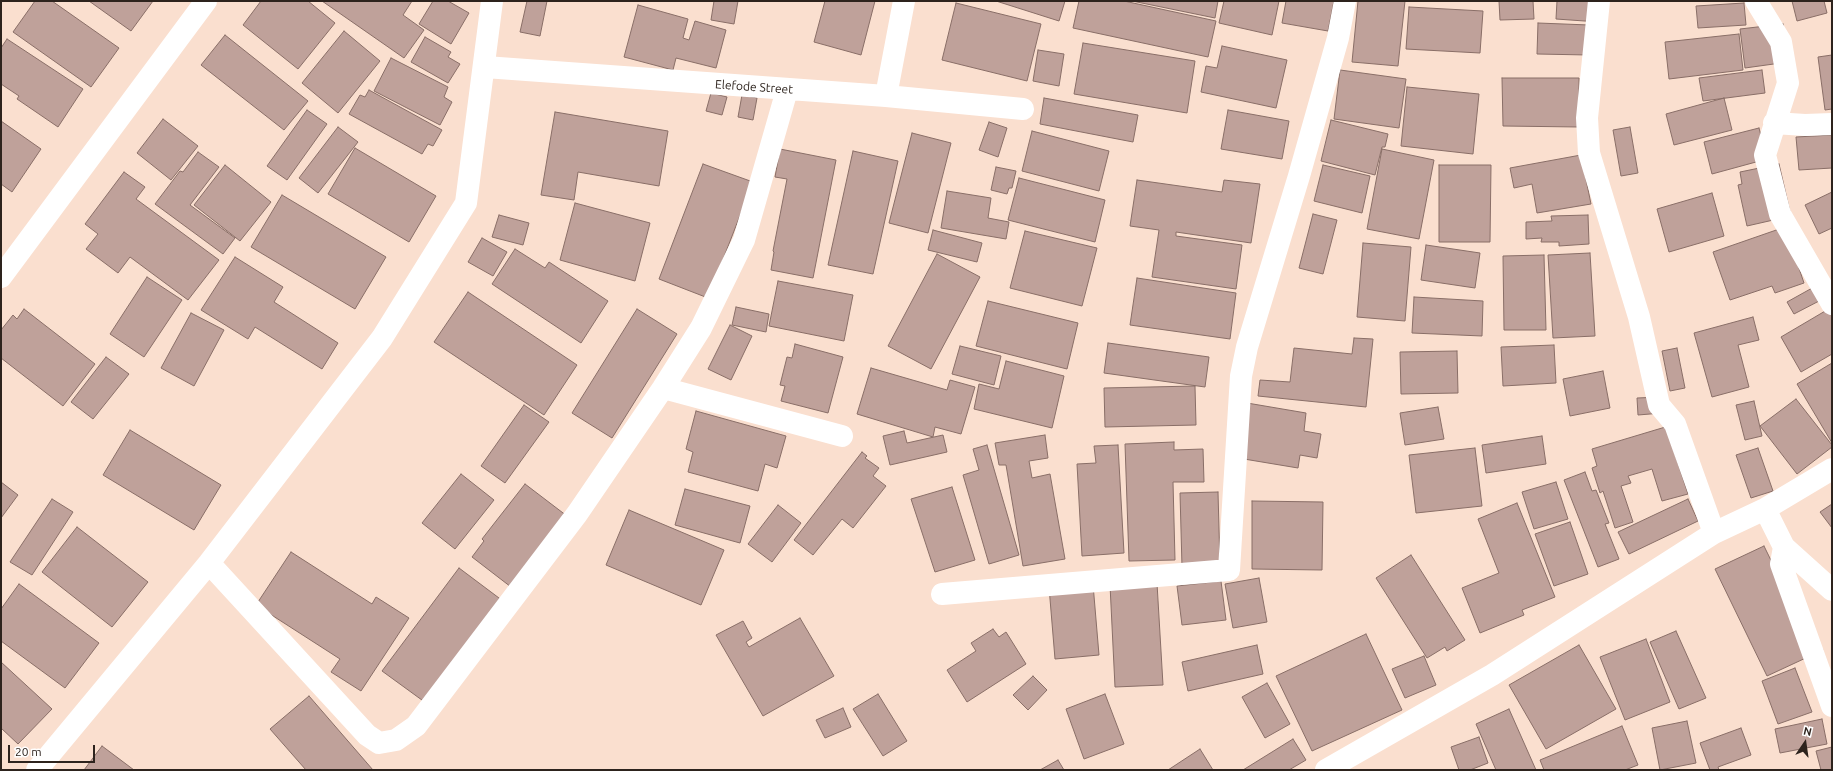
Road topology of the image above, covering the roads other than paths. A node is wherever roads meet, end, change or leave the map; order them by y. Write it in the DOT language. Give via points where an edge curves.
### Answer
graph roads {
  1 [pos="206,1"];
  2 [pos="492,1"];
  3 [pos="904,1"];
  4 [pos="1345,1"];
  5 [pos="1599,1"];
  6 [pos="1756,1"];
  7 [pos="485,67"];
  8 [pos="787,90"];
  9 [pos="886,96"];
  10 [pos="1022,109"];
  11 [pos="1774,123"];
  12 [pos="1832,124"];
  13 [pos="1,277"];
  14 [pos="1832,304"];
  15 [pos="663,388"];
  16 [pos="842,436"];
  17 [pos="1832,469"];
  18 [pos="1765,509"];
  19 [pos="1714,533"];
  20 [pos="1784,547"];
  21 [pos="209,563"];
  22 [pos="1832,590"];
  23 [pos="942,594"];
  24 [pos="1832,706"];
  25 [pos="37,770"];
  26 [pos="1326,770"];
  1 -- 13 [label="street"];
  2 -- 7 [label="street"];
  3 -- 9 [label="street"];
  4 -- 23 [label="street" via="1338,38 1247,347 1241,376 1229,570"];
  5 -- 19 [label="street" via="1587,118 1589,153 1639,317 1660,405 1675,424"];
  6 -- 11 [label="street" via="1781,42 1788,83"];
  7 -- 8 [label="street, Elefode Street"];
  7 -- 21 [label="street" via="466,203 382,338"];
  8 -- 9 [label="street, Elefode Street"];
  8 -- 15 [label="street" via="744,240 700,328"];
  9 -- 10 [label="street, Elefode Street"];
  11 -- 12 [label="street"];
  11 -- 14 [label="street" via="1766,155 1780,214"];
  15 -- 16 [label="street"];
  15 -- 21 [label="street" via="568,527 416,726 396,740 379,743 367,736"];
  17 -- 18 [label="street"];
  18 -- 19 [label="street"];
  18 -- 20 [label="street"];
  19 -- 26 [label="street" via="1492,675"];
  20 -- 22 [label="street"];
  20 -- 24 [label="street" via="1781,564"];
  21 -- 25 [label="street"];
}
